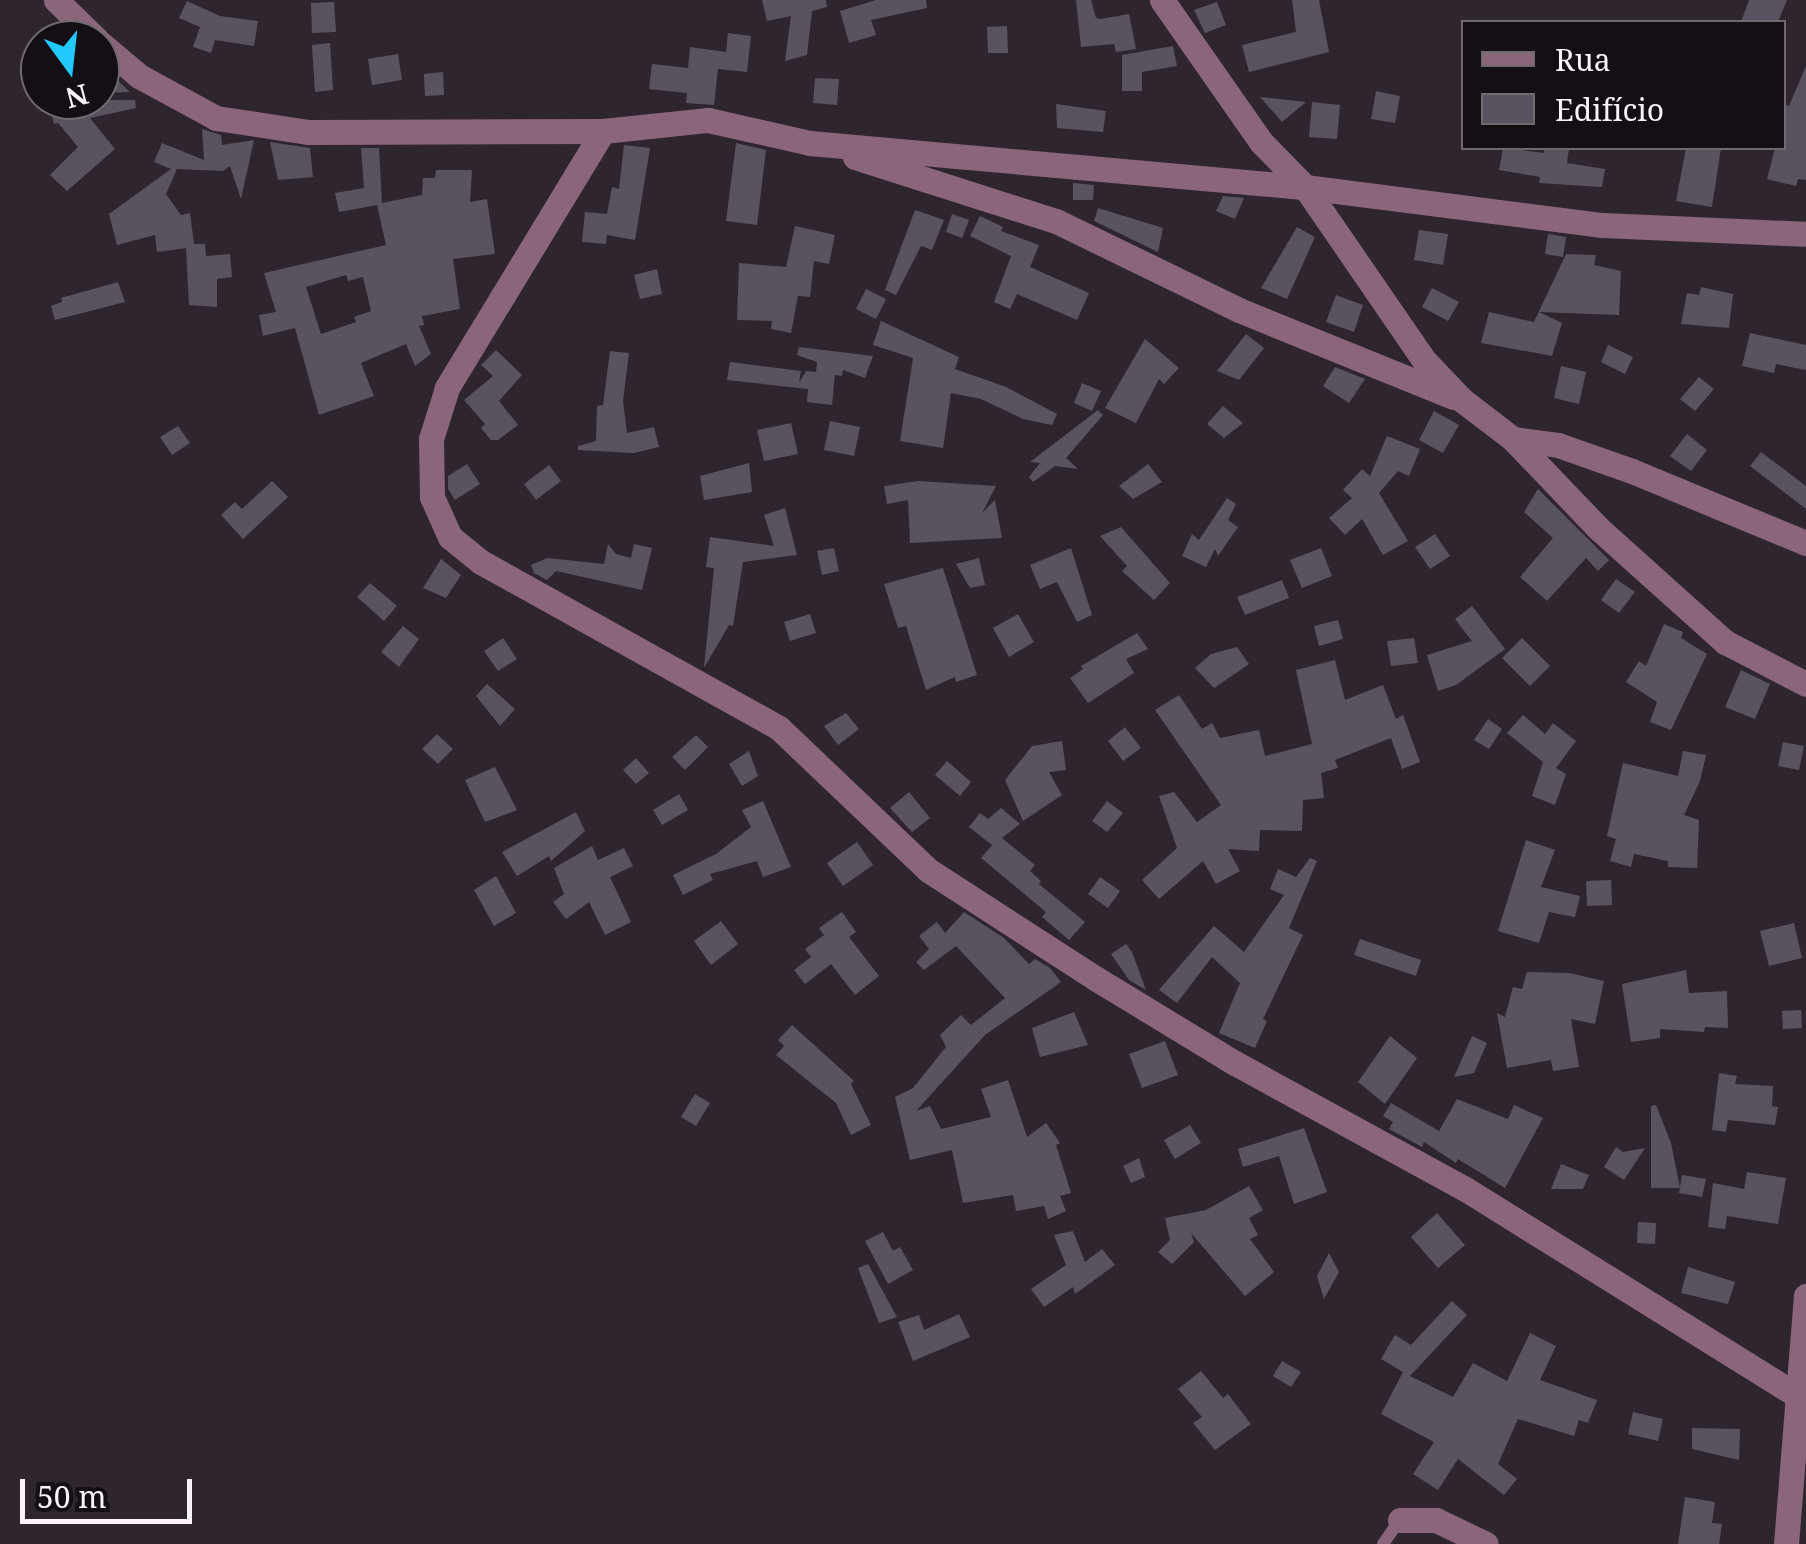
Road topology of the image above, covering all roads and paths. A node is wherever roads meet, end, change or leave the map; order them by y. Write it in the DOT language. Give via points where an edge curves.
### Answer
graph roads {
  1 [pos="56,0"];
  2 [pos="1162,0"];
  3 [pos="76,20"];
  4 [pos="120,60"];
  5 [pos="604,131"];
  6 [pos="810,143"];
  7 [pos="1306,187"];
  8 [pos="1806,234"];
  9 [pos="1462,400"];
  10 [pos="1513,438"];
  11 [pos="1806,543"];
  12 [pos="1806,684"];
  13 [pos="1806,1296"];
  14 [pos="1800,1397"];
  15 [pos="1400,1520"];
  16 [pos="1382,1544"];
  17 [pos="1486,1544"];
  18 [pos="1786,1544"];
  1 -- 3 [label="street"];
  2 -- 7 [label="street" via="1261,142"];
  4 -- 5 [label="street" via="216,118 309,132"];
  5 -- 6 [label="street" via="708,120"];
  5 -- 14 [label="street" via="447,388 431,440 432,497 450,537 480,562 779,728 928,870 1095,978 1467,1190"];
  6 -- 7 [label="street"];
  6 -- 9 [label="street" via="1056,220 1240,310"];
  7 -- 8 [label="street" via="1603,225"];
  7 -- 9 [label="street" via="1424,360"];
  9 -- 10 [label="street"];
  10 -- 11 [label="street" via="1558,445 1632,471"];
  10 -- 12 [label="street" via="1598,528 1724,642"];
  13 -- 14 [label="street"];
  14 -- 18 [label="street"];
  15 -- 16 [label="lane"];
  15 -- 17 [label="street" via="1436,1520"];
}
